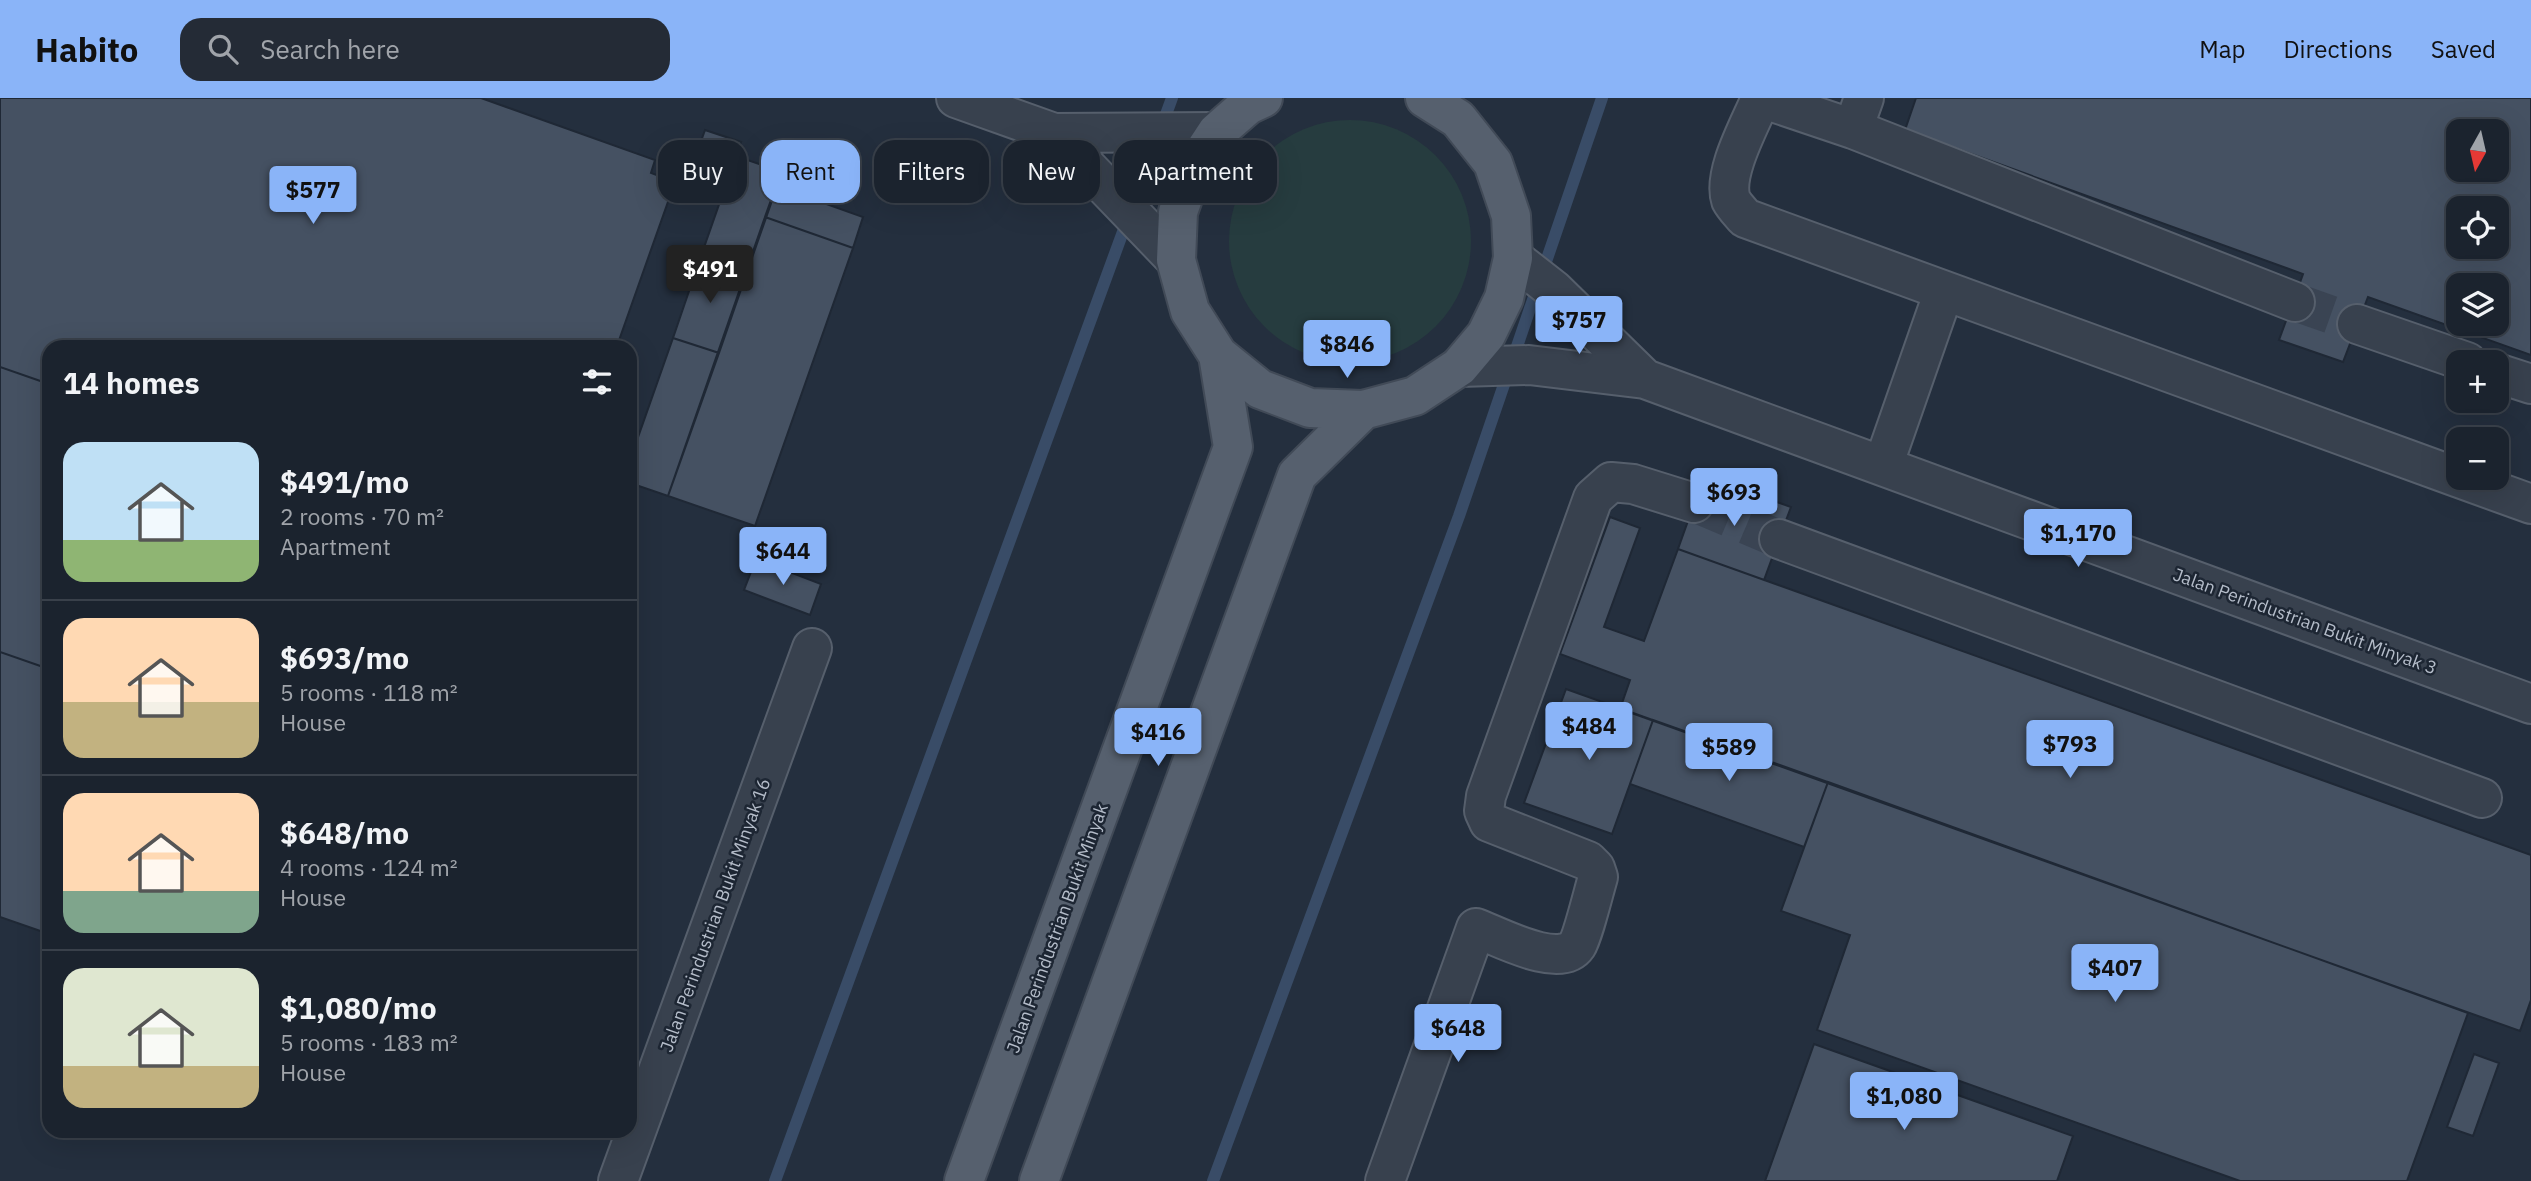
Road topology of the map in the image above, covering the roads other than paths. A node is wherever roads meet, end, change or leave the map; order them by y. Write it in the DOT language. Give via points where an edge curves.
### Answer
graph roads {
  1 [pos="956,98"];
  2 [pos="1263,98"];
  3 [pos="1425,98"];
  4 [pos="1761,98"];
  5 [pos="1459,108"];
  6 [pos="1858,113"];
  7 [pos="1217,132"];
  8 [pos="1054,133"];
  9 [pos="1176,260"];
  10 [pos="1531,272"];
  11 [pos="1944,291"];
  12 [pos="2295,302"];
  13 [pos="2357,324"];
  14 [pos="2446,354"];
  15 [pos="1219,355"];
  16 [pos="1494,366"];
  17 [pos="2509,377"];
  18 [pos="1645,379"];
  19 [pos="2531,384"];
  20 [pos="1363,410"];
  21 [pos="1883,466"];
  22 [pos="2446,473"];
  23 [pos="2492,490"];
  24 [pos="1694,503"];
  25 [pos="2531,504"];
  26 [pos="1779,539"];
  27 [pos="812,648"];
  28 [pos="2531,704"];
  29 [pos="2482,798"];
  30 [pos="637,1129"];
  31 [pos="634,1138"];
  32 [pos="618,1181"];
  33 [pos="964,1181"];
  34 [pos="1039,1181"];
  35 [pos="1385,1181"];
  1 -- 8 [label="street"];
  2 -- 7 [label="main road"];
  3 -- 5 [label="main road"];
  4 -- 6 [label="street"];
  4 -- 11 [label="street" via="1729,183 1732,201 1745,218"];
  5 -- 10 [label="main road" via="1493,163"];
  6 -- 12 [label="street"];
  7 -- 8 [label="street"];
  7 -- 9 [label="main road" via="1194,167 1178,212"];
  8 -- 9 [label="street"];
  9 -- 15 [label="main road" via="1190,311"];
  10 -- 16 [label="main road" via="1504,299 1486,335"];
  10 -- 18 [label="street"];
  11 -- 21 [label="street"];
  11 -- 22 [label="street"];
  13 -- 14 [label="street"];
  15 -- 20 [label="main road" via="1260,389 1310,408"];
  15 -- 33 [label="main road, Jalan Perindustrian Bukit Minyak" via="1233,447"];
  16 -- 18 [label="street"];
  16 -- 20 [label="main road"];
  17 -- 19 [label="street"];
  18 -- 21 [label="street, Jalan Perindustrian Bukit Minyak 3"];
  20 -- 34 [label="main road" via="1297,475"];
  21 -- 28 [label="street, Jalan Perindustrian Bukit Minyak 3"];
  23 -- 25 [label="street"];
  24 -- 35 [label="street" via="1611,482 1593,498 1484,811 1489,822 1588,861 1598,877 1577,945 1567,953 1555,956 1476,928"];
  26 -- 29 [label="street"];
  27 -- 30 [label="street, Jalan Perindustrian Bukit Minyak 16"];
  31 -- 32 [label="street, Jalan Perindustrian Bukit Minyak 16"];
}
